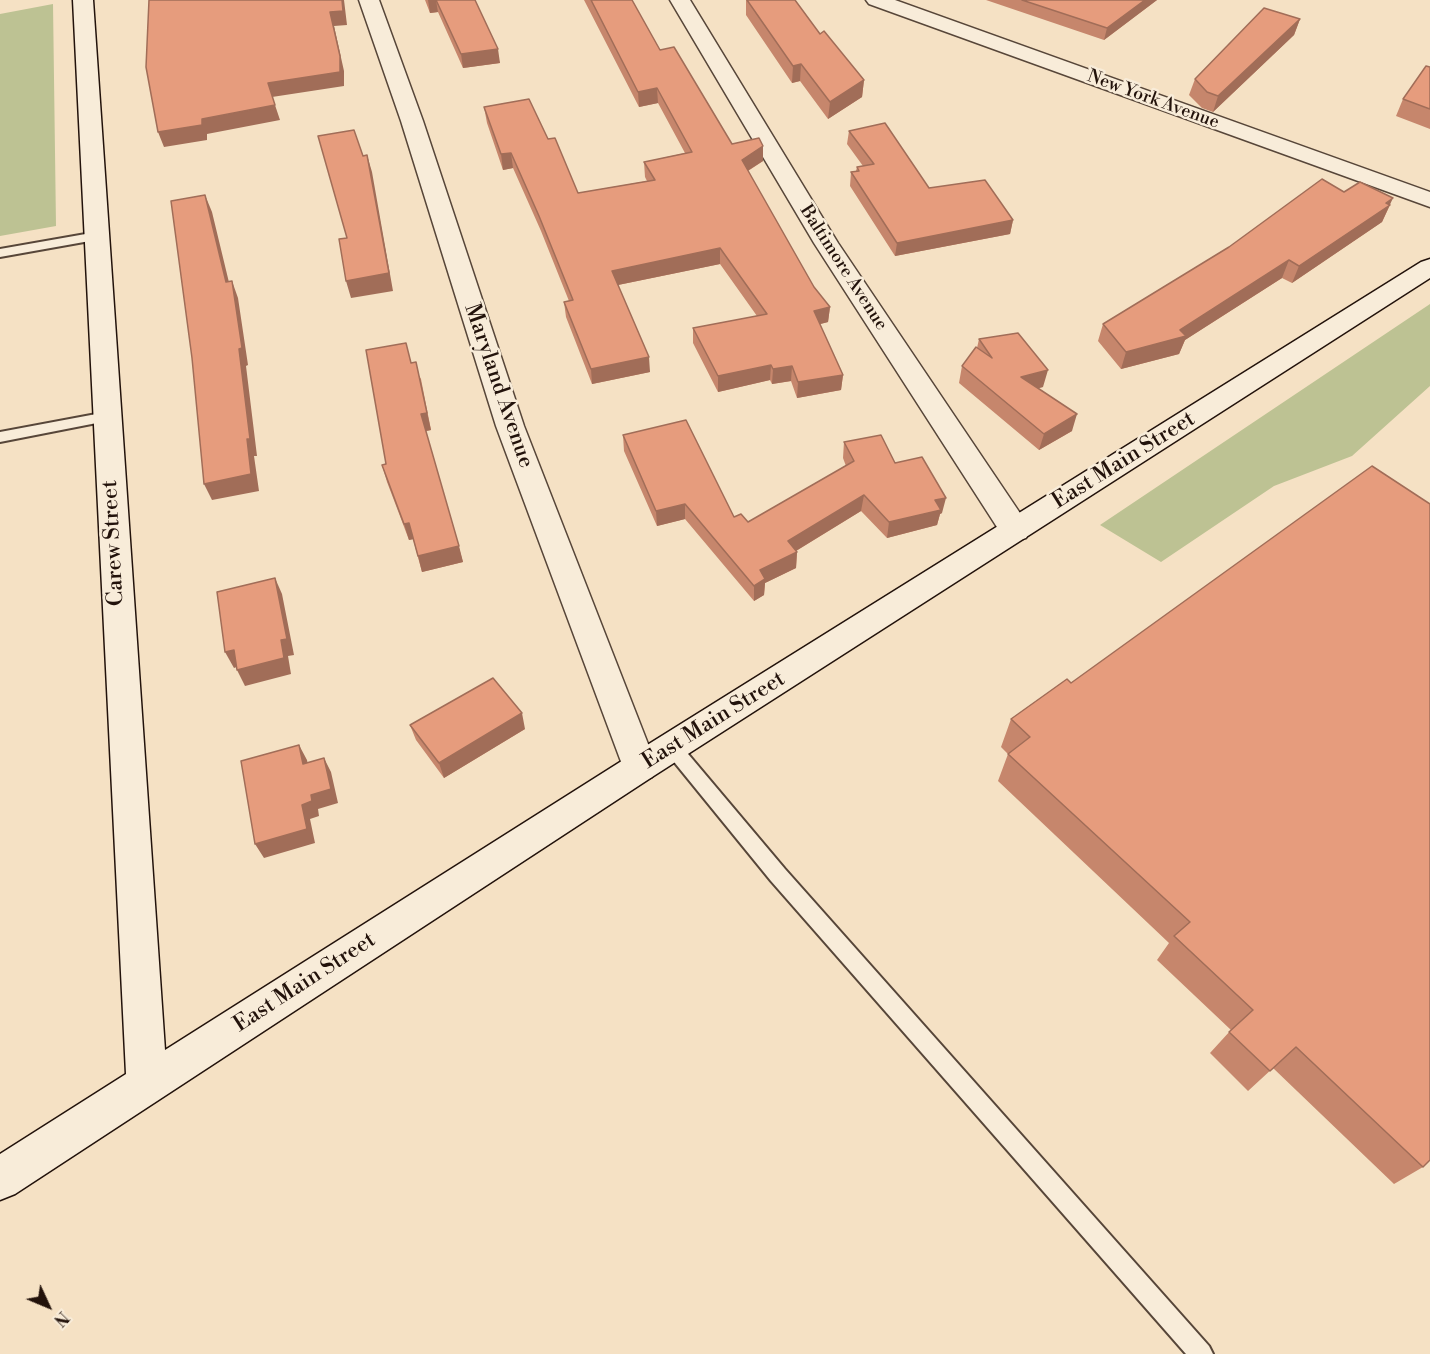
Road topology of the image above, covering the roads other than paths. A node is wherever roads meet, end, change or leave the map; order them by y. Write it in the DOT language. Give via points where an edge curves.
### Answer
graph roads {
  1 [pos="83,0"];
  2 [pos="369,0"];
  3 [pos="680,0"];
  4 [pos="876,0"];
  5 [pos="1430,200"];
  6 [pos="97,236"];
  7 [pos="0,253"];
  8 [pos="1430,267"];
  9 [pos="107,417"];
  10 [pos="0,437"];
  11 [pos="1015,530"];
  12 [pos="672,747"];
  13 [pos="640,767"];
  14 [pos="147,1085"];
  15 [pos="0,1179"];
  16 [pos="1201,1354"];
  1 -- 6 [label="street, Carew Street"];
  2 -- 13 [label="street, Maryland Avenue" via="510,426"];
  3 -- 11 [label="street, Baltimore Avenue" via="826,243"];
  4 -- 5 [label="street, New York Avenue"];
  6 -- 7 [label="lane"];
  6 -- 9 [label="street, Carew Street"];
  8 -- 11 [label="street, East Main Street"];
  9 -- 10 [label="lane"];
  9 -- 14 [label="street, Carew Street"];
  11 -- 12 [label="street, East Main Street"];
  12 -- 13 [label="street, East Main Street"];
  12 -- 16 [label="lane" via="778,875"];
  13 -- 14 [label="street, East Main Street"];
  14 -- 15 [label="street, East Main Street"];
}
